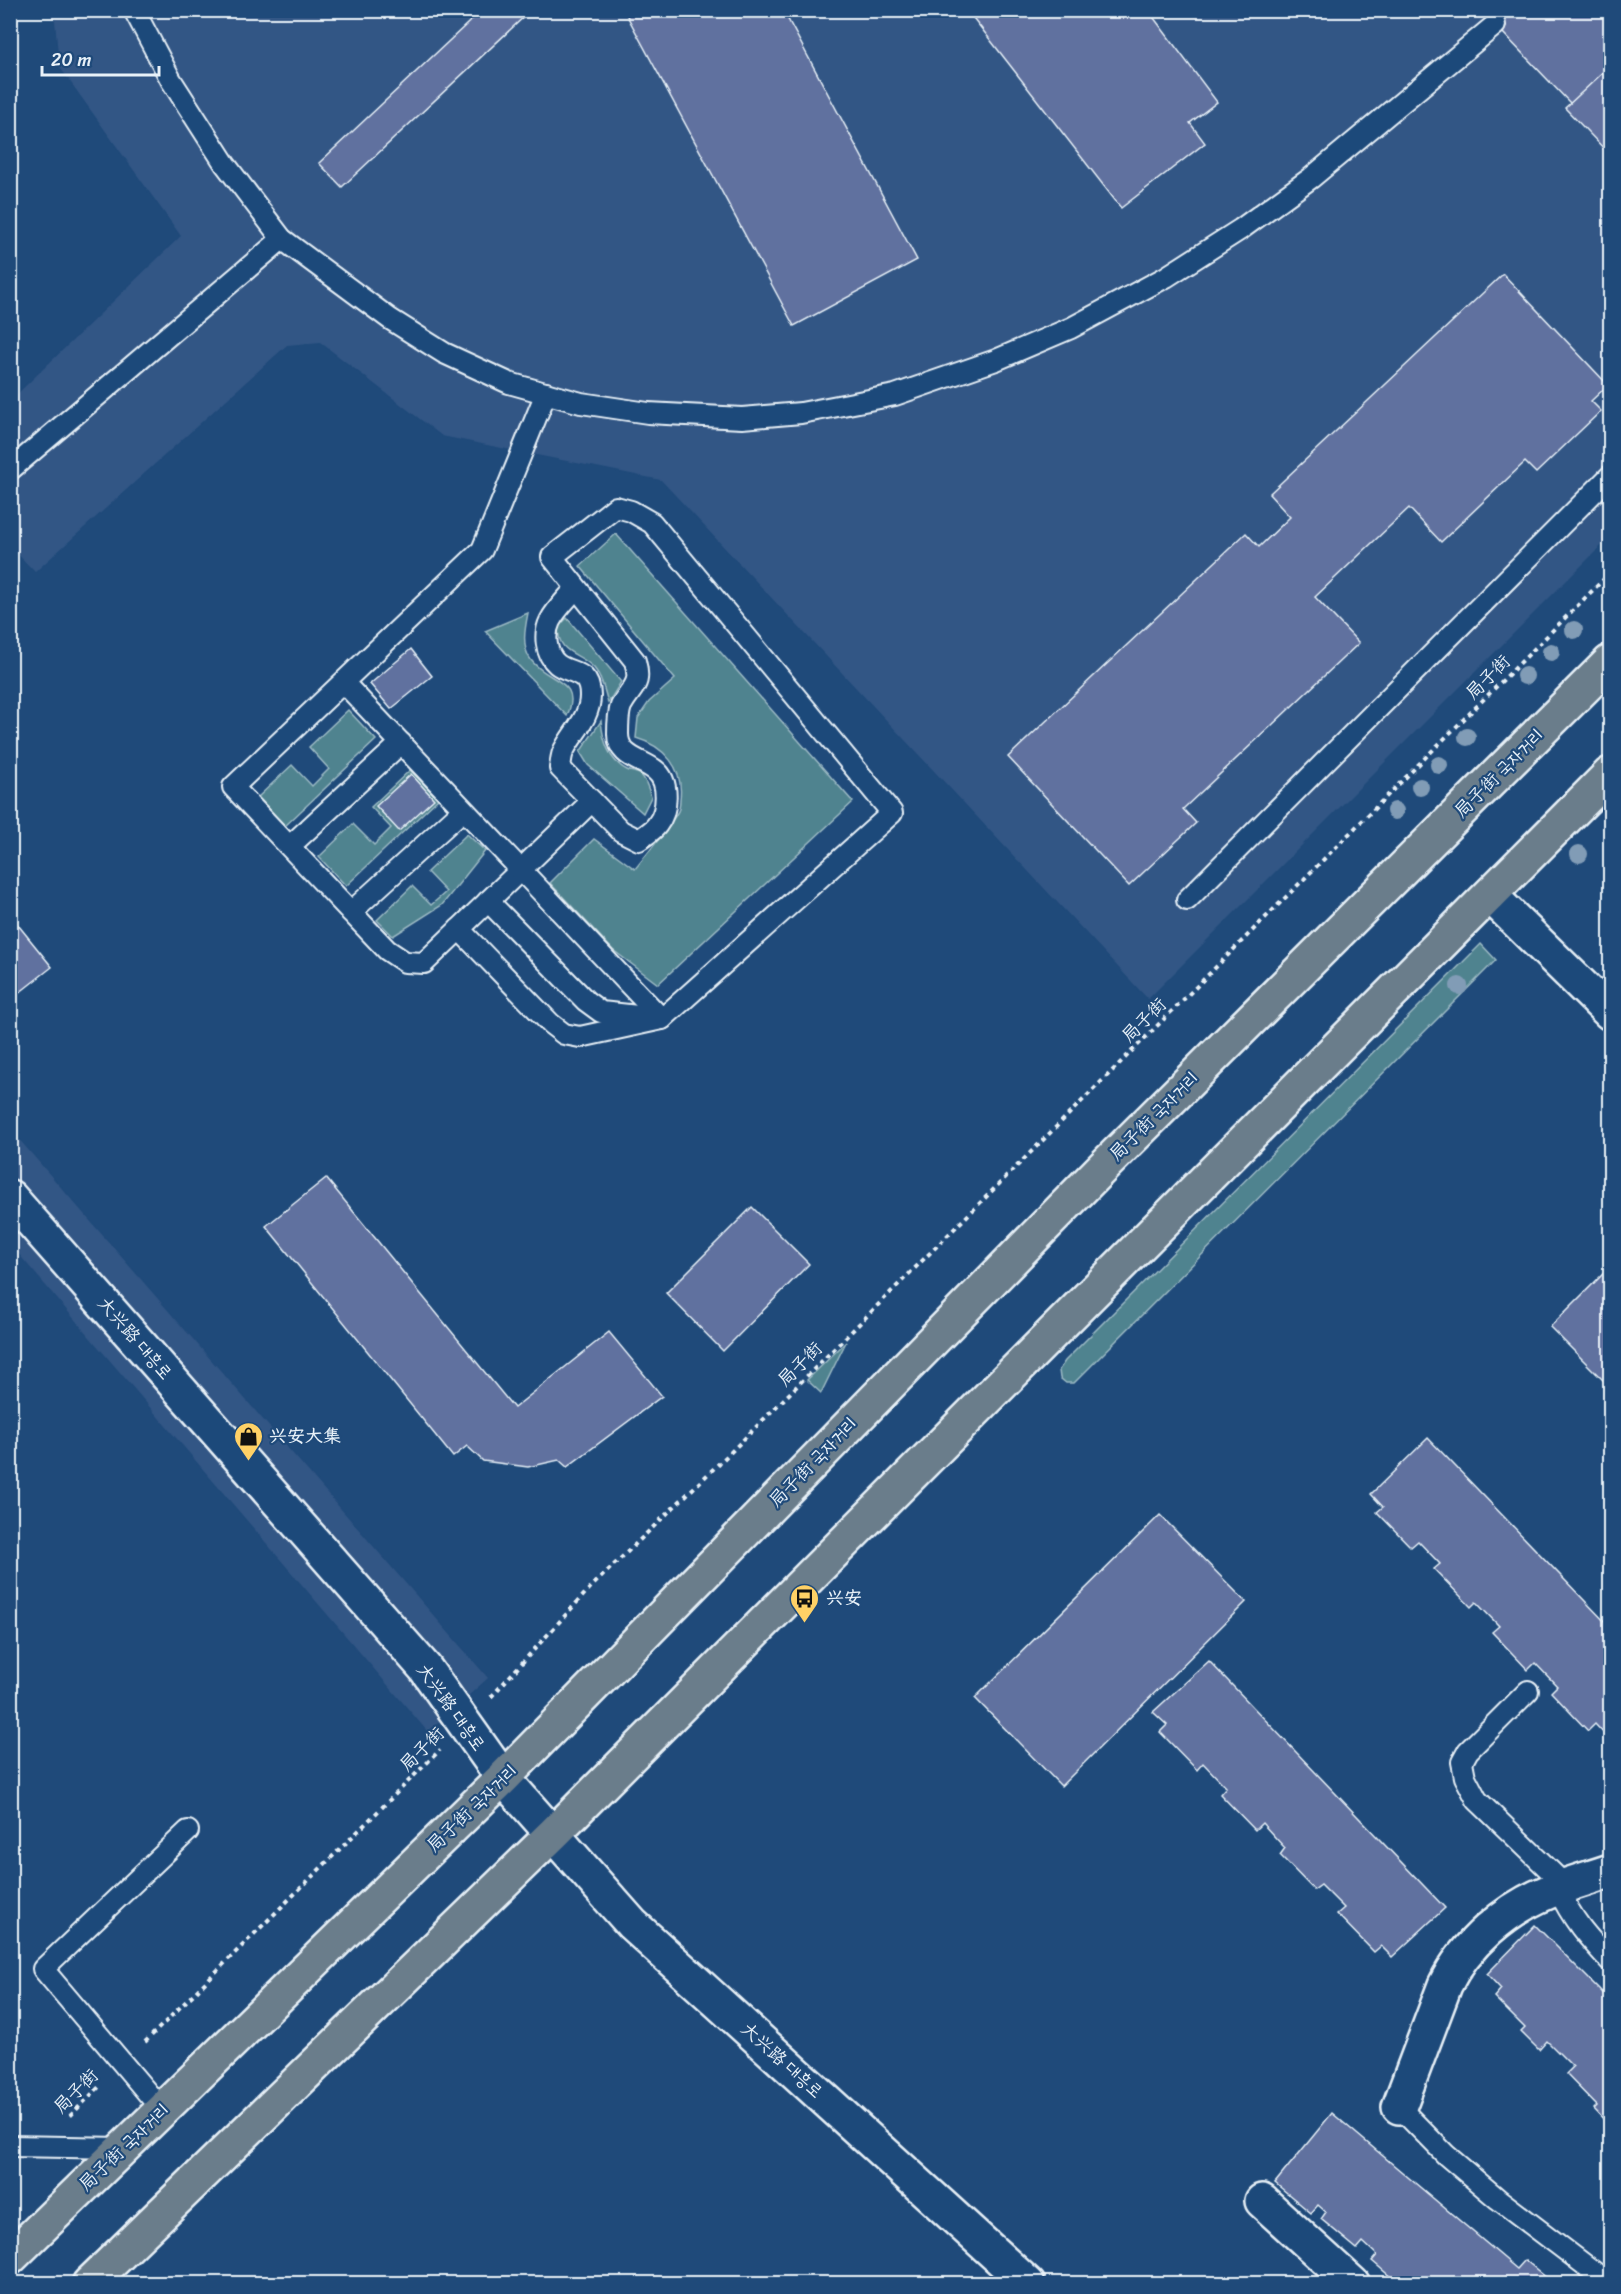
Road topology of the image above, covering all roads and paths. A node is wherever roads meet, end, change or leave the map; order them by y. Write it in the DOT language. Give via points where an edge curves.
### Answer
graph roads {
  1 [pos="134,10"];
  2 [pos="1495,25"];
  3 [pos="282,238"];
  4 [pos="546,393"];
  5 [pos="10,470"];
  6 [pos="1611,476"];
  7 [pos="1611,573"];
  8 [pos="576,588"];
  9 [pos="1611,662"];
  10 [pos="344,683"];
  11 [pos="400,743"];
  12 [pos="1611,774"];
  13 [pos="592,801"];
  14 [pos="463,810"];
  15 [pos="290,846"];
  16 [pos="521,870"];
  17 [pos="1490,895"];
  18 [pos="1187,900"];
  19 [pos="488,901"];
  20 [pos="351,912"];
  21 [pos="459,929"];
  22 [pos="1611,1013"];
  23 [pos="662,1019"];
  24 [pos="10,1197"];
  25 [pos="1528,1691"];
  26 [pos="465,1725"];
  27 [pos="503,1778"];
  28 [pos="188,1832"];
  29 [pos="554,1833"];
  30 [pos="1611,1871"];
  31 [pos="1562,1888"];
  32 [pos="1611,1961"];
  33 [pos="123,2064"];
  34 [pos="1399,2107"];
  35 [pos="162,2110"];
  36 [pos="10,2146"];
  37 [pos="40,2146"];
  38 [pos="123,2148"];
  39 [pos="1262,2200"];
  40 [pos="10,2258"];
  41 [pos="90,2283"];
  42 [pos="1028,2283"];
  43 [pos="1353,2283"];
  44 [pos="1610,2283"];
  1 -- 3 [label="lane" via="171,80 225,164"];
  2 -- 4 [label="lane" via="1311,178 1241,229 1166,277 1071,328 996,360 895,395 801,413 742,418 648,413 581,403"];
  3 -- 4 [label="lane" via="390,319 444,353 509,382"];
  3 -- 5 [label="lane"];
  4 -- 10 [label="lane" via="482,550"];
  6 -- 18 [label="lane"];
  7 -- 26 [label="path, 局子街" via="591,1587"];
  8 -- 13 [label="lane" via="550,620 545,634 557,664 576,671 588,682 590,697 585,718 563,752 560,768"];
  8 -- 13 [label="lane" via="635,661 639,675 621,707 618,737 624,751 655,770 664,781 666,804 657,825 639,840 621,831"];
  8 -- 23 [label="lane" via="552,557 616,507 652,524 892,813"];
  9 -- 27 [label="main road, 局子街 국자거리" via="1075,1195"];
  10 -- 11 [label="lane"];
  10 -- 15 [label="lane" via="233,787"];
  11 -- 14 [label="lane"];
  11 -- 15 [label="lane"];
  12 -- 17 [label="main road"];
  13 -- 16 [label="lane"];
  14 -- 16 [label="lane"];
  14 -- 20 [label="lane"];
  15 -- 20 [label="lane"];
  16 -- 19 [label="lane"];
  16 -- 23 [label="lane"];
  17 -- 22 [label="street"];
  17 -- 29 [label="main road"];
  19 -- 21 [label="lane"];
  19 -- 23 [label="lane" via="601,1012"];
  20 -- 21 [label="lane" via="387,950 405,962 424,963"];
  21 -- 23 [label="lane" via="564,1034 580,1037"];
  24 -- 26 [label="street, 大兴路 대흥로" via="425,1668"];
  25 -- 31 [label="lane" via="1468,1751 1462,1762 1477,1800"];
  26 -- 27 [label="street, 大兴路 대흥로"];
  26 -- 33 [label="path, 局子街"];
  27 -- 29 [label="street, 大兴路 대흥로"];
  27 -- 35 [label="main road, 局子街 국자거리"];
  28 -- 33 [label="lane" via="43,1969"];
  29 -- 41 [label="main road"];
  29 -- 42 [label="street, 大兴路 대흥로" via="632,1924"];
  30 -- 31 [label="street"];
  31 -- 32 [label="lane" via="1570,1914"];
  31 -- 34 [label="street" via="1525,1904 1488,1930 1455,1966"];
  33 -- 35 [label="lane"];
  33 -- 37 [label="path, 局子街"];
  34 -- 44 [label="lane" via="1446,2155 1498,2199"];
  35 -- 38 [label="main road, 局子街 국자거리"];
  36 -- 37 [label="lane"];
  37 -- 38 [label="lane"];
  38 -- 40 [label="main road, 局子街 국자거리"];
  39 -- 43 [label="street"];
}
